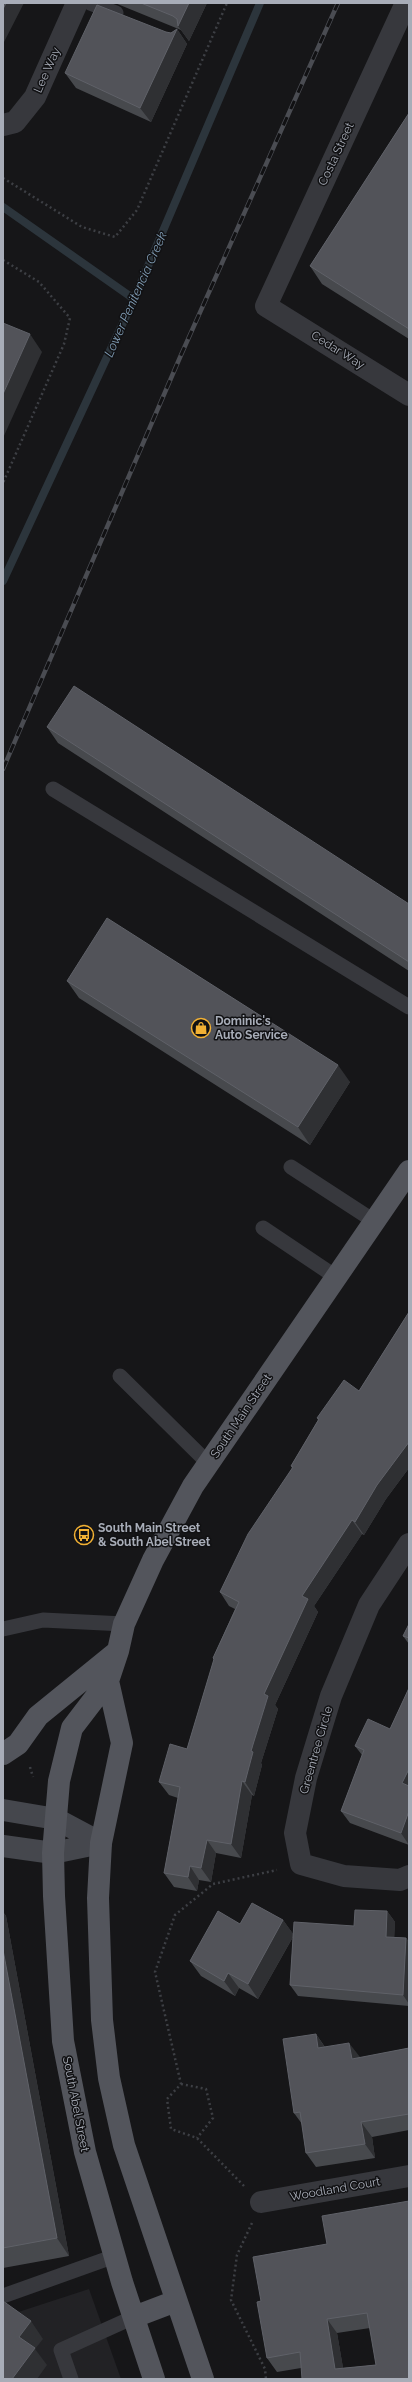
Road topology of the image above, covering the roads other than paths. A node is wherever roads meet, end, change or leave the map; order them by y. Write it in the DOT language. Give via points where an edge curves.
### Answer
graph roads {
  1 [pos="77,3"];
  2 [pos="90,3"];
  3 [pos="406,3"];
  4 [pos="132,20"];
  5 [pos="3,125"];
  6 [pos="266,306"];
  7 [pos="409,395"];
  8 [pos="53,789"];
  9 [pos="409,1007"];
  10 [pos="291,1167"];
  11 [pos="409,1171"];
  12 [pos="374,1221"];
  13 [pos="263,1228"];
  14 [pos="336,1277"];
  15 [pos="120,1376"];
  16 [pos="208,1463"];
  17 [pos="409,1544"];
  18 [pos="124,1624"];
  19 [pos="3,1629"];
  20 [pos="118,1652"];
  21 [pos="108,1680"];
  22 [pos="3,1754"];
  23 [pos="3,1810"];
  24 [pos="56,1818"];
  25 [pos="101,1843"];
  26 [pos="3,1846"];
  27 [pos="53,1853"];
  28 [pos="409,1876"];
  29 [pos="409,2176"];
  30 [pos="261,2202"];
  31 [pos="115,2256"];
  32 [pos="3,2296"];
  33 [pos="176,2301"];
  34 [pos="134,2317"];
  35 [pos="71,2379"];
  36 [pos="154,2379"];
  37 [pos="203,2379"];
  1 -- 5 [label="street, Lee Way" via="35,97 14,122"];
  2 -- 4 [label="lane"];
  3 -- 6 [label="street, Costa Street"];
  6 -- 7 [label="street, Cedar Way"];
  8 -- 9 [label="lane"];
  10 -- 12 [label="lane"];
  11 -- 12 [label="main road, South Main Street"];
  12 -- 14 [label="main road, South Main Street"];
  13 -- 14 [label="lane"];
  14 -- 16 [label="main road, South Main Street"];
  15 -- 16 [label="lane"];
  16 -- 18 [label="main road, South Main Street" via="153,1560"];
  17 -- 28 [label="street, Greentree Circle" via="369,1604 331,1696 306,1778 295,1833 301,1864 344,1876 400,1880"];
  18 -- 19 [label="lane" via="43,1620"];
  18 -- 20 [label="main road, South Main Street"];
  20 -- 21 [label="main road, South Main Street"];
  20 -- 22 [label="main road" via="38,1716 18,1744"];
  21 -- 24 [label="main road, South Main Street" via="72,1728 59,1781"];
  21 -- 25 [label="main road" via="122,1743"];
  23 -- 24 [label="main road"];
  24 -- 25 [label="main road"];
  24 -- 27 [label="main road, South Abel Street"];
  25 -- 27 [label="main road"];
  25 -- 33 [label="main road" via="98,1898 102,2012 109,2078 124,2145"];
  26 -- 27 [label="main road"];
  27 -- 31 [label="main road, South Abel Street" via="55,1941 64,2041 85,2152"];
  29 -- 30 [label="street, Woodland Court"];
  31 -- 32 [label="lane"];
  31 -- 34 [label="main road, South Abel Street"];
  33 -- 34 [label="main road"];
  33 -- 37 [label="main road"];
  34 -- 35 [label="lane" via="61,2350"];
  34 -- 36 [label="main road, South Abel Street"];
}
